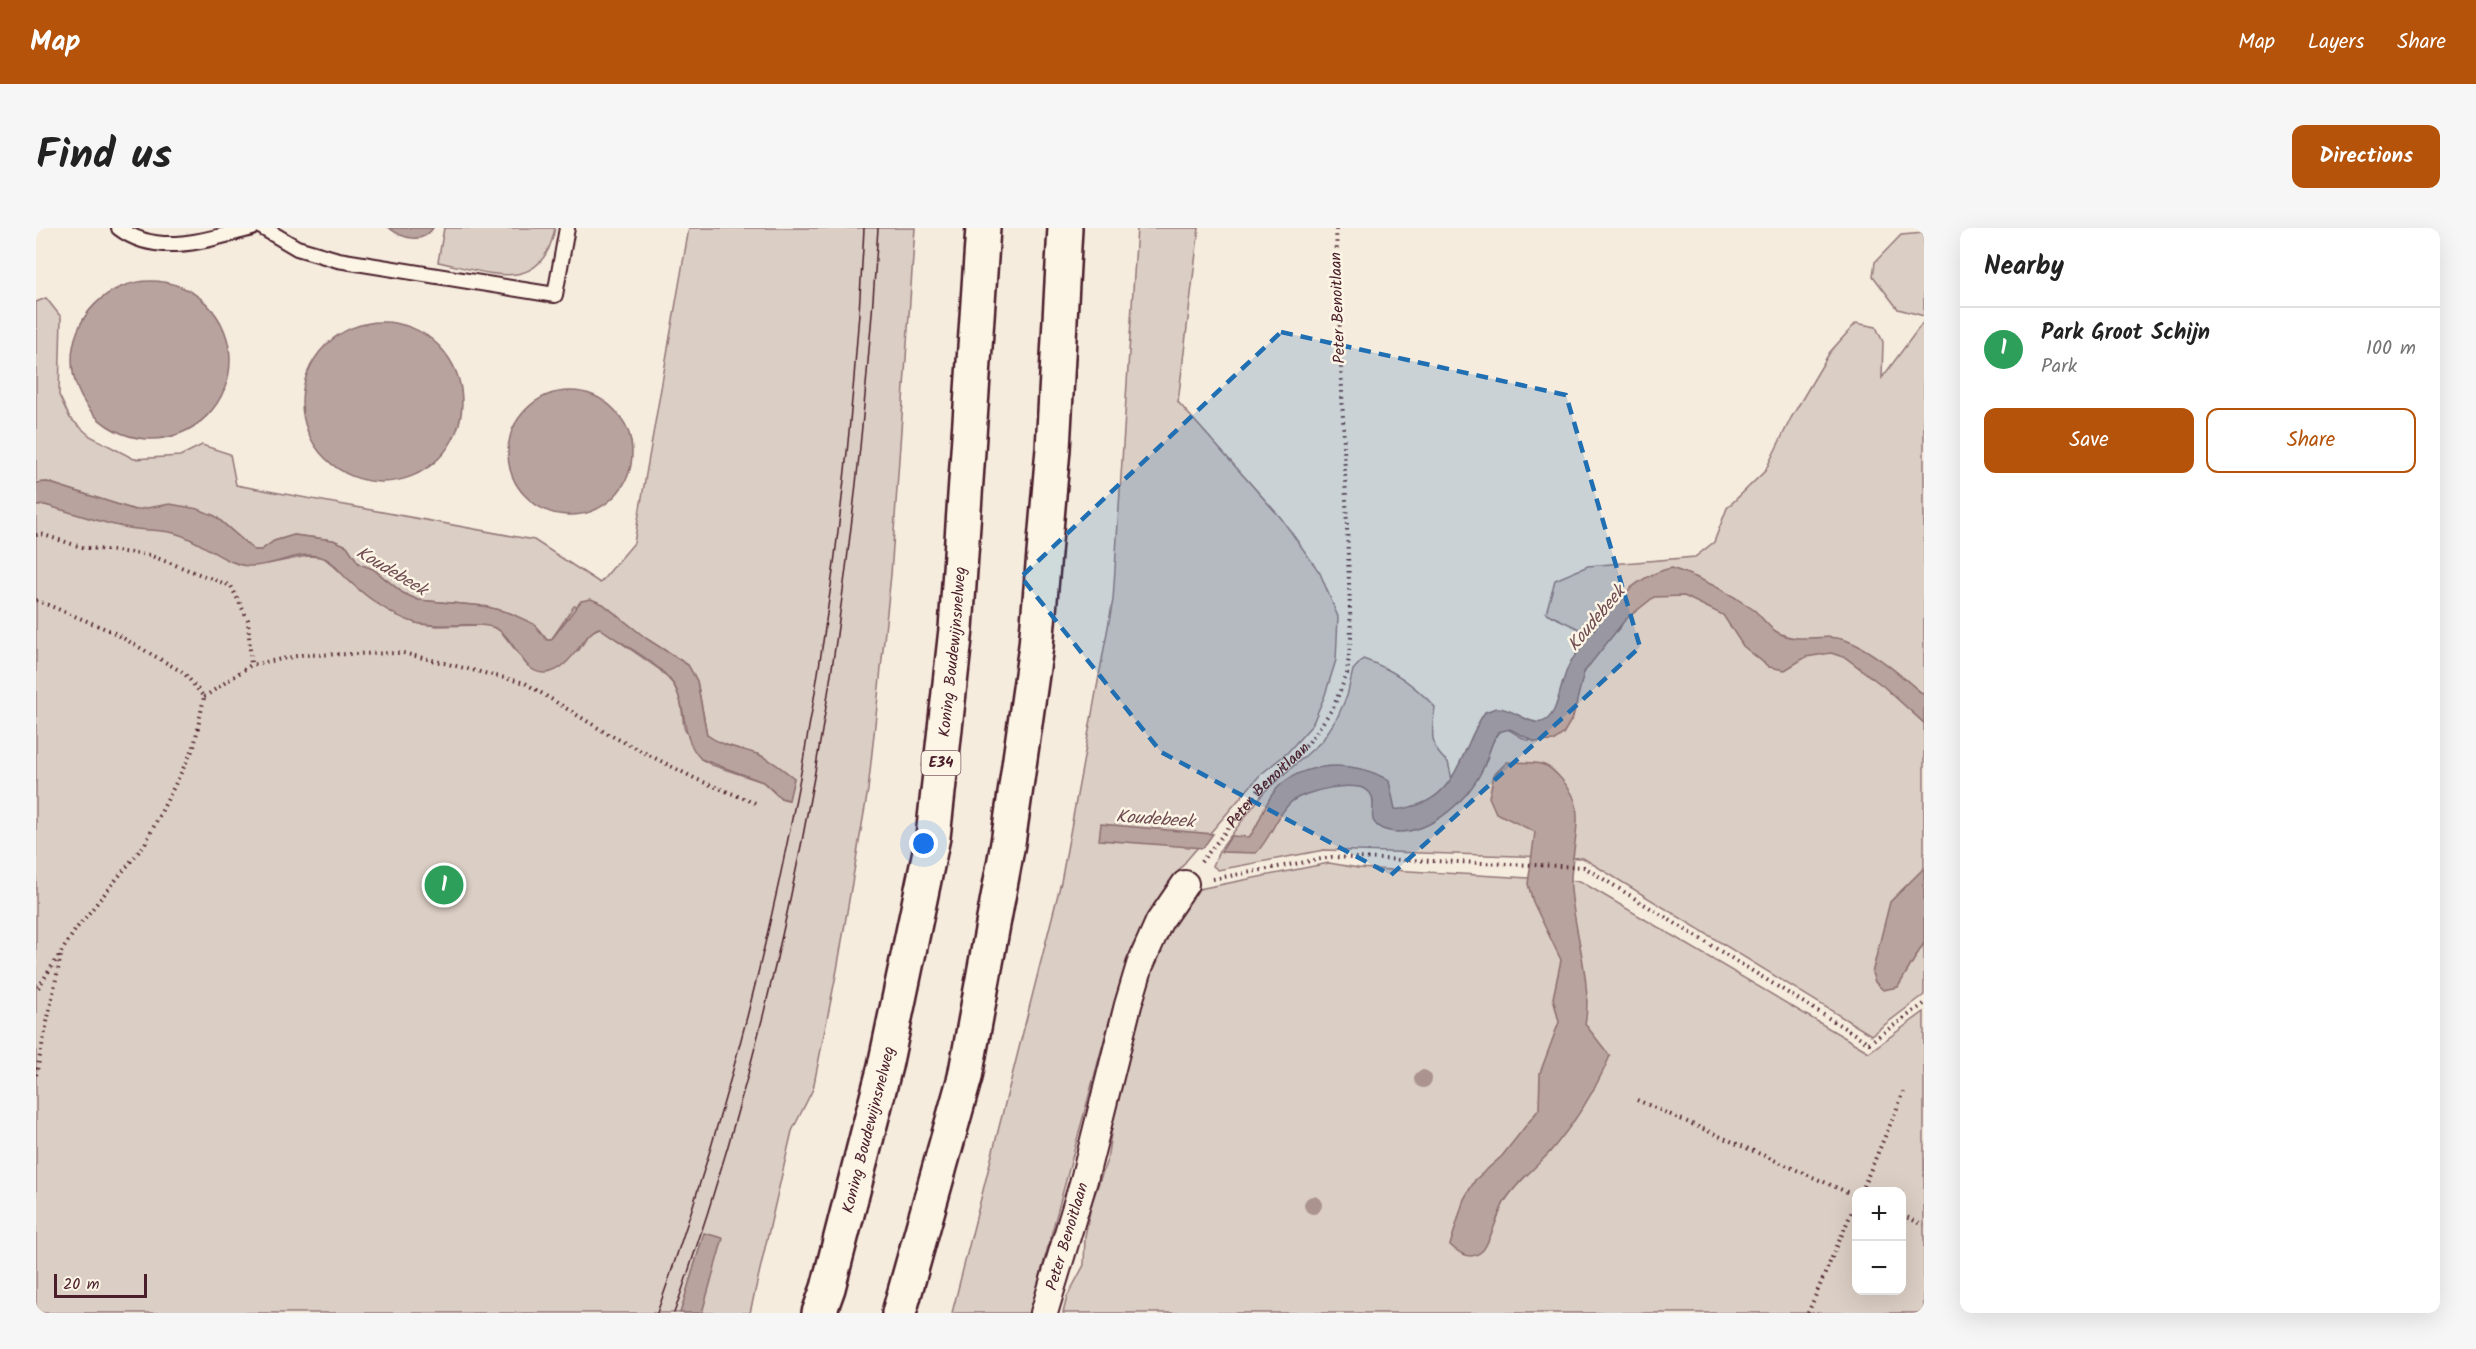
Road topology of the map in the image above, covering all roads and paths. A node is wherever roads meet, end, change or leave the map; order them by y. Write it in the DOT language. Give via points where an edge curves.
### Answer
graph roads {
  1 [pos="119,228"];
  2 [pos="252,228"];
  3 [pos="263,228"];
  4 [pos="567,228"];
  5 [pos="983,228"];
  6 [pos="1065,228"];
  7 [pos="1335,228"];
  8 [pos="36,535"];
  9 [pos="36,600"];
  10 [pos="251,665"];
  11 [pos="204,697"];
  12 [pos="758,804"];
  13 [pos="1185,884"];
  14 [pos="61,952"];
  15 [pos="36,991"];
  16 [pos="1924,1004"];
  17 [pos="36,1075"];
  18 [pos="1904,1092"];
  19 [pos="1637,1100"];
  20 [pos="1863,1187"];
  21 [pos="1852,1194"];
  22 [pos="1852,1213"];
  23 [pos="1906,1217"];
  24 [pos="1924,1225"];
  25 [pos="819,1313"];
  26 [pos="900,1313"];
  27 [pos="1044,1313"];
  28 [pos="1808,1313"];
  1 -- 2 [label="lane" via="172,246"];
  3 -- 4 [label="lane" via="297,248 338,260 555,295"];
  5 -- 25 [label="highway, Koning Boudewijnsnelweg / E34" via="956,629 933,837 885,1066"];
  6 -- 26 [label="highway" via="1053,449 1036,646 1008,843 965,1077"];
  7 -- 13 [label="path, Peter Benoitlaan" via="1351,637 1347,674 1333,708 1307,745 1257,792"];
  8 -- 10 [label="path" via="81,547 149,555 231,586 248,620"];
  9 -- 11 [label="path" via="111,631 184,673"];
  10 -- 11 [label="path"];
  10 -- 12 [label="path" via="302,655 403,653 525,683 608,734 696,779"];
  11 -- 14 [label="path" via="194,747 145,844"];
  13 -- 16 [label="path" via="1332,857 1584,867 1869,1043"];
  13 -- 27 [label="street, Peter Benoitlaan" via="1159,922 1140,965 1084,1180"];
  14 -- 15 [label="path"];
  14 -- 17 [label="path"];
  18 -- 20 [label="path"];
  19 -- 21 [label="path"];
  22 -- 28 [label="path"];
  23 -- 24 [label="path"];
}
